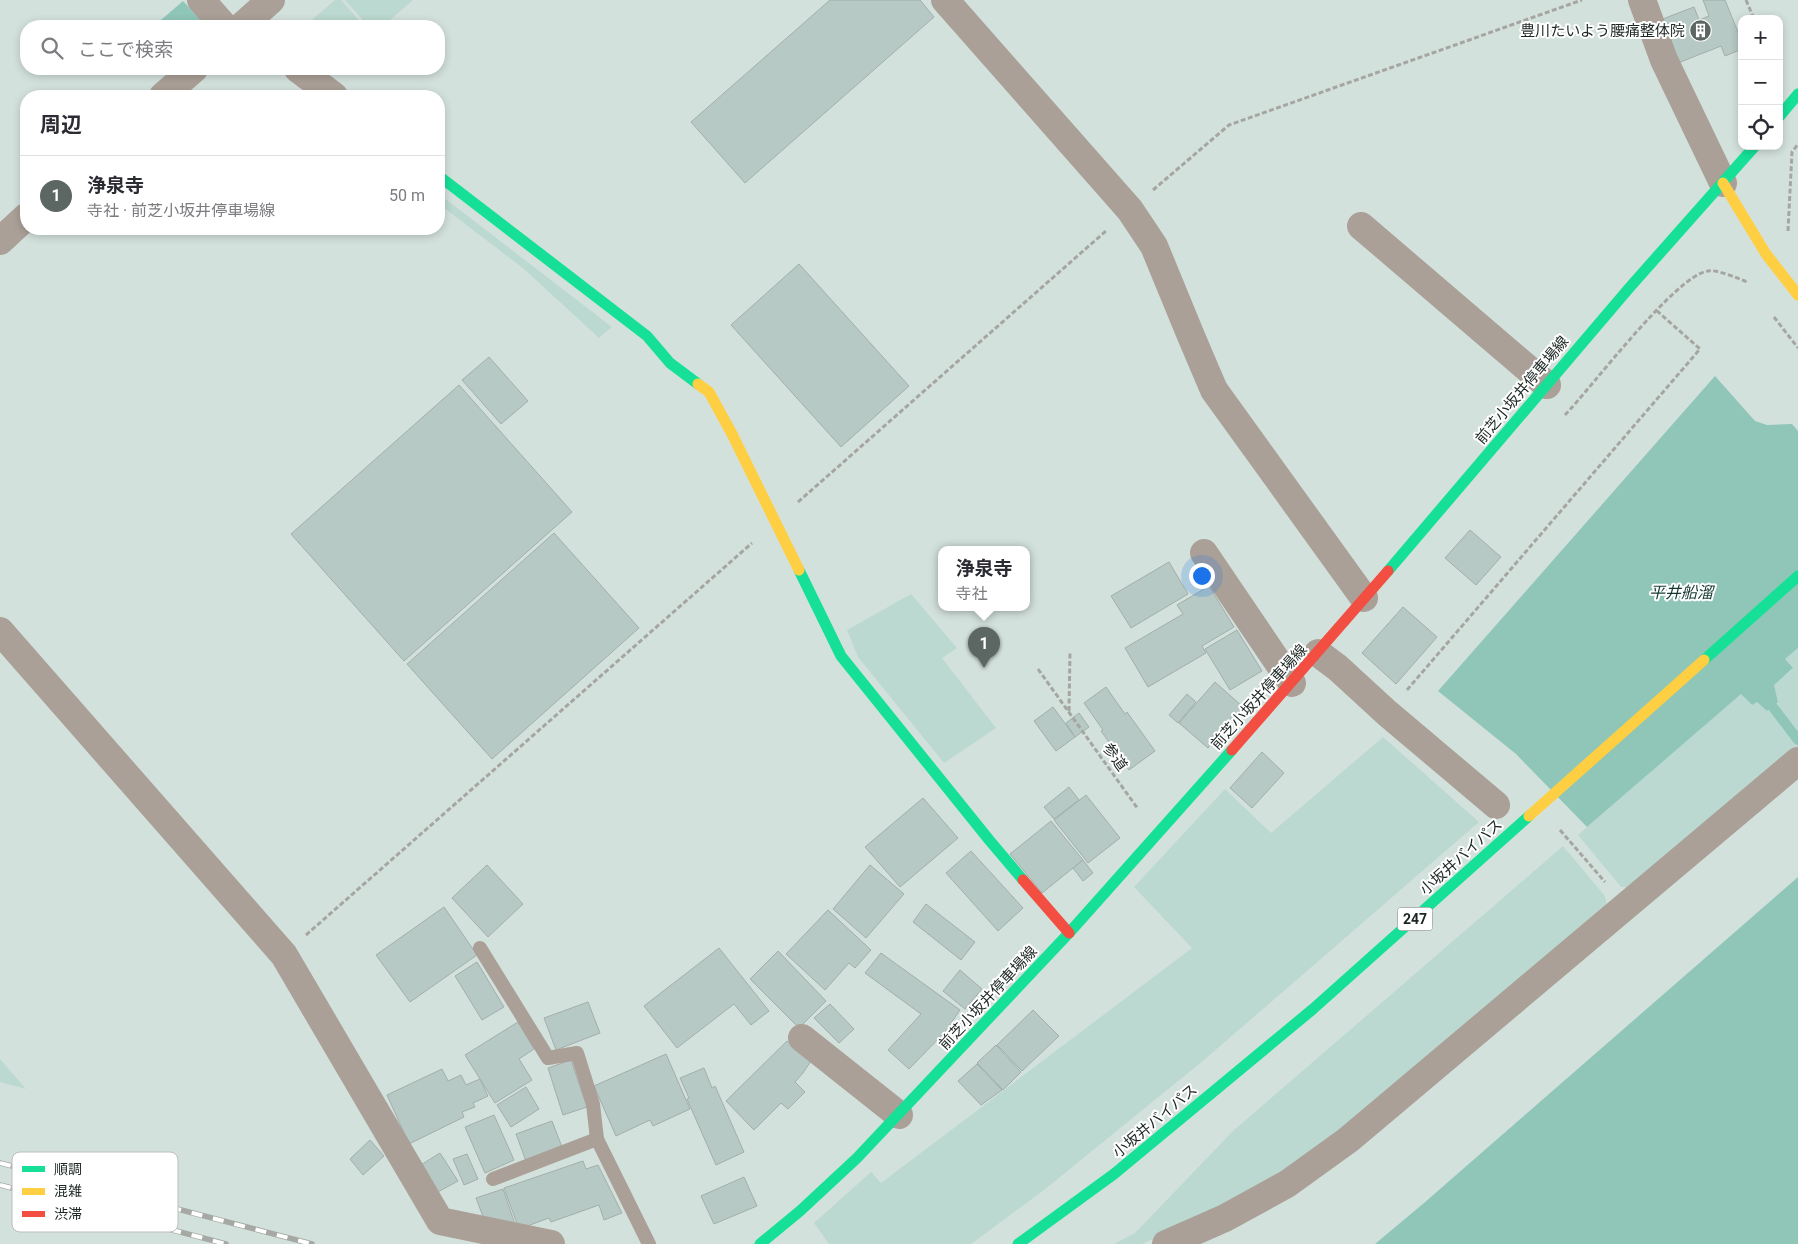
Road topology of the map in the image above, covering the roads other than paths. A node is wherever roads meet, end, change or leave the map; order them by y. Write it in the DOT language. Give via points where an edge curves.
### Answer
graph roads {
  1 [pos="201,0"];
  2 [pos="271,0"];
  3 [pos="945,0"];
  4 [pos="1642,0"];
  5 [pos="219,20"];
  6 [pos="249,20"];
  7 [pos="187,75"];
  8 [pos="306,75"];
  9 [pos="170,90"];
  10 [pos="326,90"];
  11 [pos="1798,94"];
  12 [pos="1783,112"];
  13 [pos="1752,150"];
  14 [pos="445,181"];
  15 [pos="1723,183"];
  16 [pos="20,223"];
  17 [pos="1361,226"];
  18 [pos="0,241"];
  19 [pos="1798,295"];
  20 [pos="1547,385"];
  21 [pos="1204,553"];
  22 [pos="1798,576"];
  23 [pos="1364,598"];
  24 [pos="0,631"];
  25 [pos="1318,653"];
  26 [pos="1292,683"];
  27 [pos="1798,761"];
  28 [pos="1496,805"];
  29 [pos="1069,933"];
  30 [pos="480,948"];
  31 [pos="802,1038"];
  32 [pos="899,1114"];
  33 [pos="598,1139"];
  34 [pos="493,1179"];
  35 [pos="551,1244"];
  36 [pos="649,1244"];
  37 [pos="760,1244"];
  38 [pos="1018,1244"];
  39 [pos="1166,1244"];
  1 -- 5 [label="street"];
  2 -- 6 [label="street"];
  3 -- 23 [label="street" via="1130,210 1154,246 1214,390"];
  4 -- 15 [label="street" via="1664,60"];
  7 -- 9 [label="street"];
  8 -- 10 [label="street"];
  11 -- 12 [label="main road"];
  13 -- 15 [label="main road, 前芝小坂井停車場線"];
  14 -- 29 [label="main road" via="647,336 670,363 709,392 841,656 990,841"];
  15 -- 19 [label="main road" via="1766,254"];
  15 -- 20 [label="main road, 前芝小坂井停車場線"];
  16 -- 18 [label="street"];
  17 -- 20 [label="street"];
  20 -- 23 [label="main road, 前芝小坂井停車場線"];
  21 -- 26 [label="street"];
  22 -- 38 [label="main road, 小坂井バイパス / 247" via="1313,1009 1114,1174"];
  23 -- 25 [label="main road, 前芝小坂井停車場線"];
  24 -- 35 [label="street" via="284,955 440,1221"];
  25 -- 26 [label="main road, 前芝小坂井停車場線"];
  25 -- 28 [label="street"];
  26 -- 29 [label="main road, 前芝小坂井停車場線"];
  27 -- 39 [label="street" via="1348,1140 1287,1184 1225,1218"];
  29 -- 32 [label="main road, 前芝小坂井停車場線"];
  30 -- 33 [label="lane" via="548,1058 577,1053 593,1104"];
  31 -- 32 [label="street"];
  32 -- 37 [label="main road, 前芝小坂井停車場線" via="857,1158"];
  33 -- 34 [label="lane"];
  33 -- 36 [label="lane"];
}
